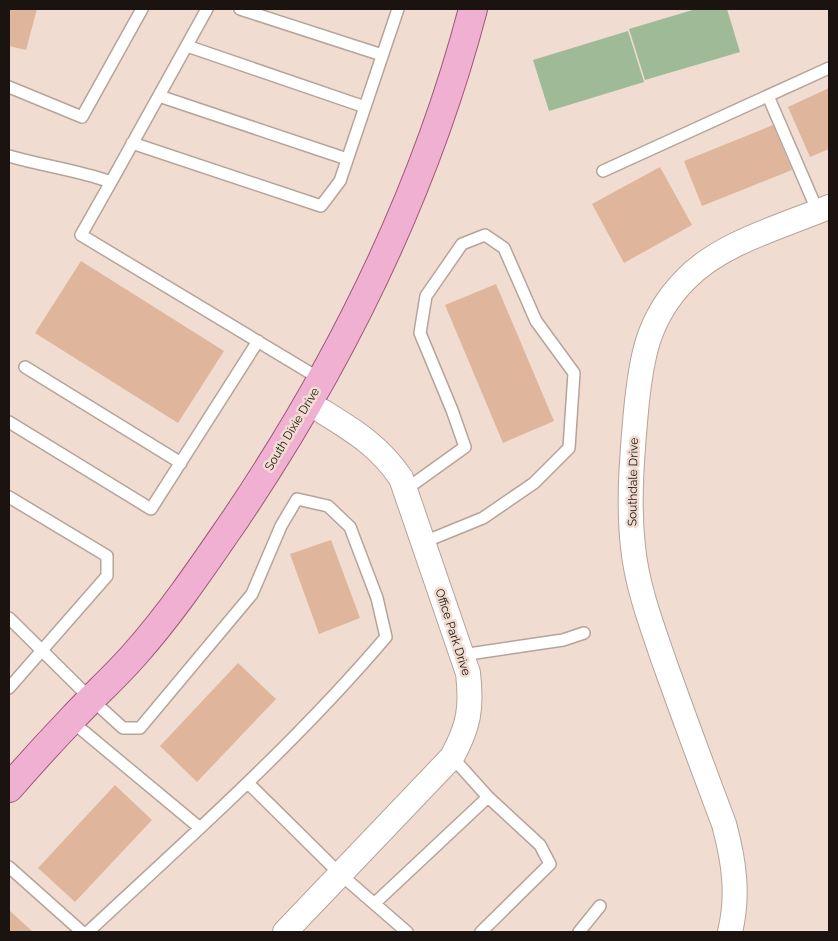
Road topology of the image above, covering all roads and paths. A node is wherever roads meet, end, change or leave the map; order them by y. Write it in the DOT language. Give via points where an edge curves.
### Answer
graph roads {
  1 [pos="142,9"];
  2 [pos="207,9"];
  3 [pos="240,9"];
  4 [pos="398,9"];
  5 [pos="473,9"];
  6 [pos="187,46"];
  7 [pos="382,55"];
  8 [pos="829,68"];
  9 [pos="9,87"];
  10 [pos="159,96"];
  11 [pos="768,96"];
  12 [pos="364,107"];
  13 [pos="132,143"];
  14 [pos="9,156"];
  15 [pos="347,159"];
  16 [pos="603,171"];
  17 [pos="111,182"];
  18 [pos="824,210"];
  19 [pos="258,341"];
  20 [pos="25,368"];
  21 [pos="322,380"];
  22 [pos="309,403"];
  23 [pos="9,422"];
  24 [pos="180,463"];
  25 [pos="406,490"];
  26 [pos="9,497"];
  27 [pos="424,542"];
  28 [pos="9,618"];
  29 [pos="584,633"];
  30 [pos="42,651"];
  31 [pos="462,655"];
  32 [pos="9,688"];
  33 [pos="91,699"];
  34 [pos="70,720"];
  35 [pos="452,758"];
  36 [pos="248,783"];
  37 [pos="9,788"];
  38 [pos="488,797"];
  39 [pos="200,828"];
  40 [pos="9,867"];
  41 [pos="340,874"];
  42 [pos="376,903"];
  43 [pos="600,906"];
  44 [pos="82,932"];
  45 [pos="88,932"];
  46 [pos="285,932"];
  47 [pos="407,932"];
  48 [pos="481,932"];
  49 [pos="578,932"];
  50 [pos="730,932"];
  1 -- 9 [label="lane" via="82,117"];
  2 -- 6 [label="lane"];
  3 -- 7 [label="lane"];
  4 -- 7 [label="lane"];
  5 -- 21 [label="main road, South Dixie Drive" via="444,106 420,171 373,280"];
  6 -- 10 [label="lane"];
  6 -- 12 [label="lane"];
  7 -- 12 [label="lane"];
  8 -- 11 [label="lane"];
  10 -- 13 [label="lane"];
  10 -- 15 [label="lane"];
  11 -- 16 [label="lane"];
  11 -- 18 [label="lane"];
  12 -- 15 [label="lane"];
  13 -- 15 [label="lane" via="321,206 340,181"];
  13 -- 17 [label="lane"];
  14 -- 17 [label="lane"];
  17 -- 19 [label="lane" via="81,235"];
  18 -- 50 [label="street, Southdale Drive" via="726,250 705,262 669,298 646,342 640,366 632,451 630,510 633,548 654,632 732,854 736,890"];
  19 -- 21 [label="lane"];
  19 -- 24 [label="lane"];
  20 -- 24 [label="lane"];
  21 -- 22 [label="main road, South Dixie Drive"];
  22 -- 25 [label="street, Office Park Drive" via="375,445 389,460"];
  22 -- 33 [label="main road, South Dixie Drive" via="200,571 135,654"];
  23 -- 24 [label="lane" via="151,508"];
  25 -- 27 [label="street, Office Park Drive"];
  25 -- 27 [label="lane" via="464,447 420,333 426,296 462,244 485,235 504,248 536,321 574,374 570,448 534,483 482,518"];
  26 -- 30 [label="lane" via="107,556 107,576"];
  27 -- 31 [label="street, Office Park Drive"];
  28 -- 30 [label="lane"];
  29 -- 31 [label="lane" via="562,640"];
  30 -- 32 [label="lane"];
  30 -- 33 [label="lane"];
  31 -- 35 [label="street, Office Park Drive" via="471,699 466,728"];
  33 -- 34 [label="main road, South Dixie Drive"];
  33 -- 36 [label="lane" via="123,728 140,728 252,594 280,526 297,499 328,506 350,527 377,598 386,637"];
  34 -- 37 [label="main road, South Dixie Drive"];
  34 -- 39 [label="lane"];
  35 -- 38 [label="lane"];
  35 -- 41 [label="street, Office Park Drive"];
  36 -- 39 [label="lane"];
  36 -- 41 [label="lane"];
  38 -- 42 [label="lane"];
  38 -- 48 [label="lane" via="540,844 550,864"];
  39 -- 45 [label="lane"];
  40 -- 44 [label="lane"];
  41 -- 42 [label="lane"];
  41 -- 46 [label="street, Office Park Drive"];
  42 -- 47 [label="lane"];
  43 -- 49 [label="lane"];
}
